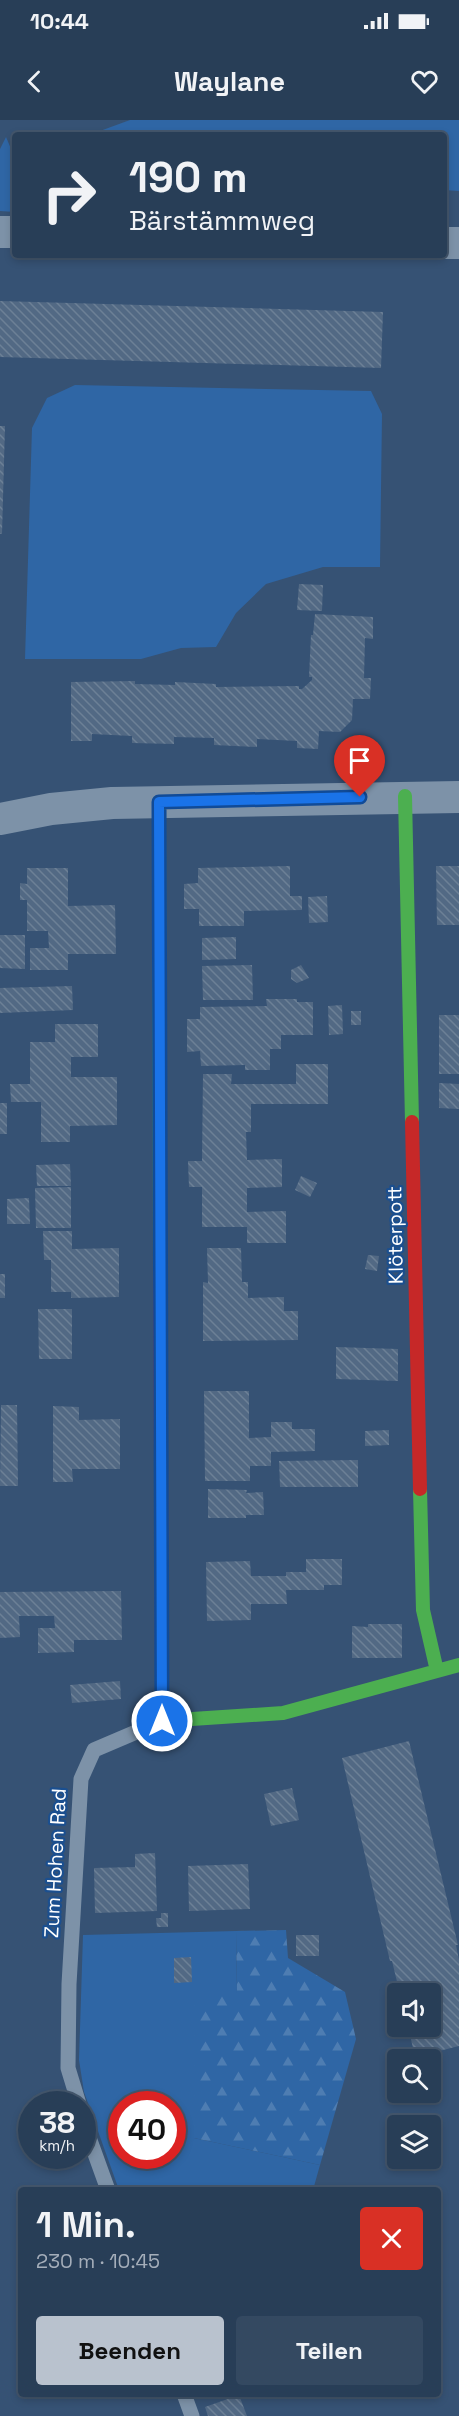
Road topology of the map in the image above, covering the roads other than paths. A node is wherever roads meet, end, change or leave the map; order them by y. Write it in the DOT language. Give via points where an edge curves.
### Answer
graph roads {
  1 [pos="405,796"];
  2 [pos="459,797"];
  3 [pos="159,802"];
  4 [pos="0,819"];
  5 [pos="459,1665"];
  6 [pos="438,1671"];
  7 [pos="162,1721"];
  8 [pos="75,2091"];
  9 [pos="96,2157"];
  10 [pos="107,2187"];
  11 [pos="185,2397"];
  12 [pos="192,2416"];
  1 -- 2 [label="street"];
  1 -- 3 [label="street"];
  1 -- 6 [label="street, Klöterpott" via="423,1610"];
  3 -- 4 [label="street" via="51,808"];
  3 -- 7 [label="street"];
  5 -- 6 [label="street, Zum Hohen Rad"];
  6 -- 7 [label="street, Zum Hohen Rad" via="283,1713"];
  7 -- 8 [label="lane, Zum Hohen Rad" via="94,1749 81,1779 69,1984 68,2068"];
  9 -- 10 [label="lane"];
  11 -- 12 [label="lane"];
}
